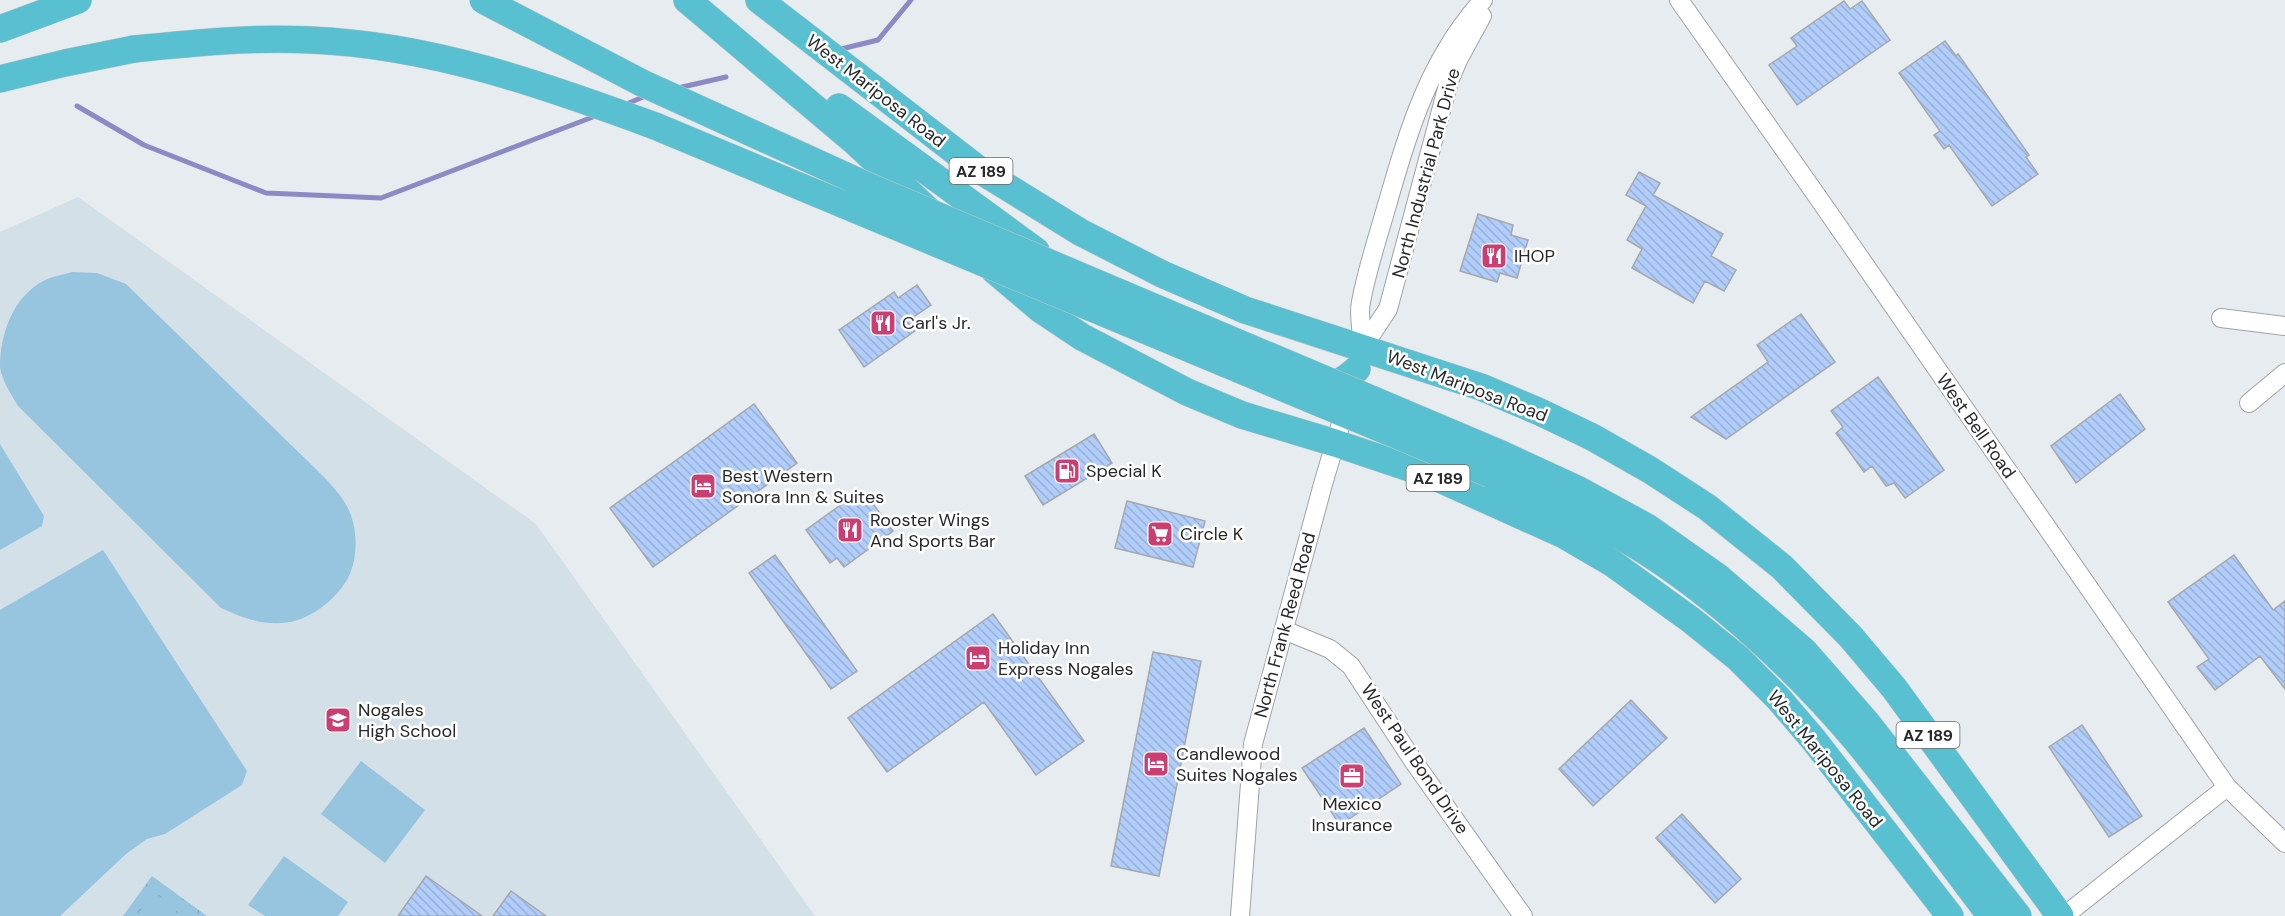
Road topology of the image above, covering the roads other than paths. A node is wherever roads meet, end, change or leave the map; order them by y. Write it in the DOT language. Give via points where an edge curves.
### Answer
graph roads {
  1 [pos="78,0"];
  2 [pos="483,0"];
  3 [pos="687,0"];
  4 [pos="759,0"];
  5 [pos="1483,0"];
  6 [pos="1493,0"];
  7 [pos="1679,0"];
  8 [pos="0,29"];
  9 [pos="0,79"];
  10 [pos="859,133"];
  11 [pos="1407,138"];
  12 [pos="1430,146"];
  13 [pos="2221,318"];
  14 [pos="2285,326"];
  15 [pos="1360,358"];
  16 [pos="2285,373"];
  17 [pos="2249,403"];
  18 [pos="1335,443"];
  19 [pos="1495,464"];
  20 [pos="1284,630"];
  21 [pos="2227,788"];
  22 [pos="2285,843"];
  23 [pos="1240,916"];
  24 [pos="1523,916"];
  25 [pos="1950,916"];
  26 [pos="1991,916"];
  27 [pos="2018,916"];
  28 [pos="2062,916"];
  1 -- 8 [label="highway"];
  2 -- 19 [label="highway, bridge" via="642,83"];
  3 -- 10 [label="highway, West Mariposa Road / AZ 189"];
  4 -- 15 [label="highway, West Mariposa Road / AZ 189" via="978,169 1080,232 1162,274"];
  5 -- 11 [label="street, North Industrial Park Drive" via="1467,17 1435,69"];
  6 -- 12 [label="street, North Industrial Park Drive" via="1458,60"];
  7 -- 21 [label="street, West Bell Road"];
  9 -- 19 [label="highway, bridge" via="134,50 227,41 311,40 426,55 516,77 655,126"];
  10 -- 15 [label="highway" via="1072,275 1115,300 1219,348 1322,386 1344,380"];
  10 -- 18 [label="highway, West Mariposa Road / AZ 189" via="974,252 1040,309 1082,337 1187,392 1242,415"];
  11 -- 12 [label="street"];
  11 -- 15 [label="street, North Industrial Park Drive" via="1360,306"];
  12 -- 15 [label="street, North Industrial Park Drive" via="1388,309"];
  13 -- 14 [label="street"];
  15 -- 18 [label="street, North Industrial Park Drive"];
  15 -- 28 [label="highway, West Mariposa Road / AZ 189" via="1481,387 1540,412 1650,470 1754,544 1807,591 1894,688"];
  16 -- 17 [label="street"];
  18 -- 20 [label="street, North Frank Reed Road"];
  18 -- 25 [label="highway, West Mariposa Road / AZ 189" via="1433,476 1564,535 1612,563 1690,620 1738,658 1778,698"];
  19 -- 26 [label="highway" via="1637,546 1711,599 1791,669 1855,739"];
  19 -- 27 [label="highway" via="1579,490 1647,527 1718,577 1804,651 1867,723"];
  20 -- 23 [label="street, North Frank Reed Road" via="1253,744"];
  20 -- 24 [label="street, West Paul Bond Drive" via="1330,650 1351,666"];
  21 -- 22 [label="street, West Bell Road"];
  21 -- 28 [label="street"];
}
